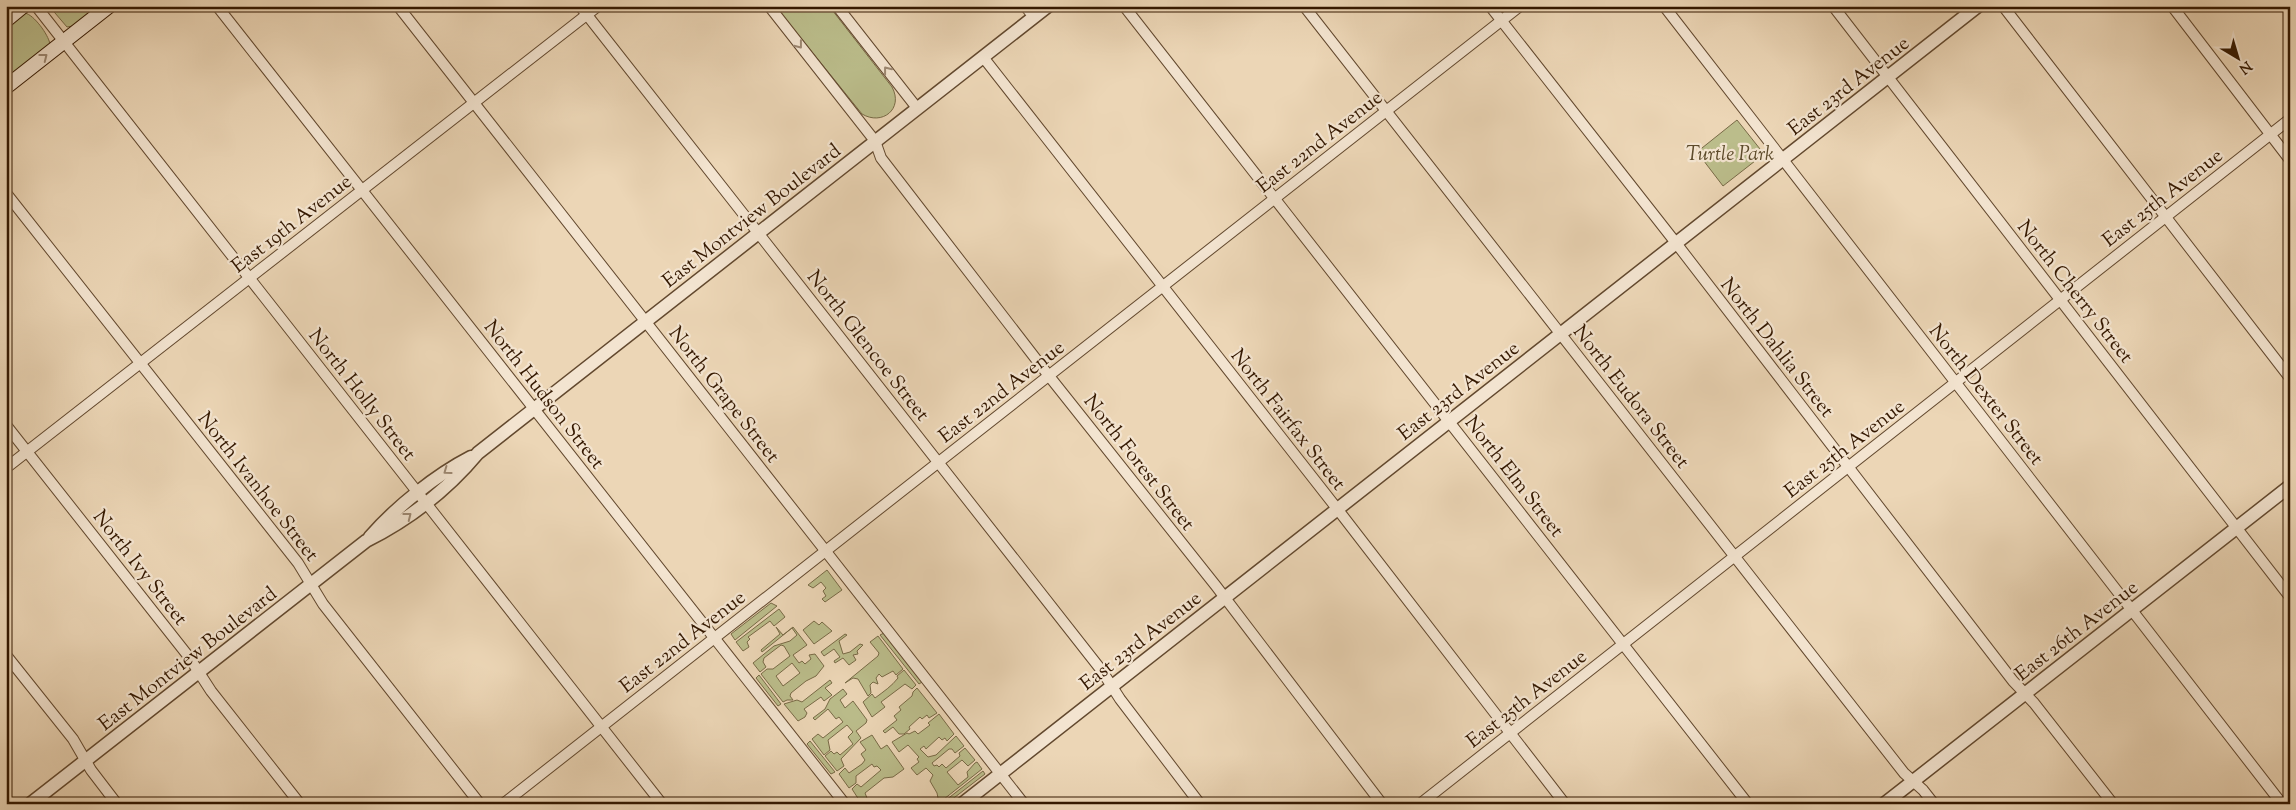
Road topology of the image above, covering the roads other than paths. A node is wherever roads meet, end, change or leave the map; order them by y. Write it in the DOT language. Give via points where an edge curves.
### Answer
graph roads {
  1 [pos="23,6"];
  2 [pos="36,6"];
  3 [pos="109,6"];
  4 [pos="218,6"];
  5 [pos="398,6"];
  6 [pos="598,6"];
  7 [pos="769,6"];
  8 [pos="837,6"];
  9 [pos="1025,6"];
  10 [pos="1048,6"];
  11 [pos="1124,6"];
  12 [pos="1304,6"];
  13 [pos="1490,6"];
  14 [pos="1520,6"];
  15 [pos="1664,6"];
  16 [pos="1833,6"];
  17 [pos="1978,6"];
  18 [pos="2004,6"];
  19 [pos="2172,6"];
  20 [pos="584,10"];
  21 [pos="1034,17"];
  22 [pos="6,20"];
  23 [pos="1501,21"];
  24 [pos="64,41"];
  25 [pos="982,58"];
  26 [pos="1888,77"];
  27 [pos="6,87"];
  28 [pos="475,102"];
  29 [pos="917,108"];
  30 [pos="1386,111"];
  31 [pos="2290,120"];
  32 [pos="2270,135"];
  33 [pos="875,141"];
  34 [pos="1783,159"];
  35 [pos="2290,160"];
  36 [pos="362,190"];
  37 [pos="6,193"];
  38 [pos="1274,199"];
  39 [pos="2166,217"];
  40 [pos="758,233"];
  41 [pos="1676,244"];
  42 [pos="250,277"];
  43 [pos="1162,287"];
  44 [pos="2060,299"];
  45 [pos="646,321"];
  46 [pos="1561,333"];
  47 [pos="141,363"];
  48 [pos="1049,376"];
  49 [pos="2290,378"];
  50 [pos="1956,382"];
  51 [pos="534,409"];
  52 [pos="1449,421"];
  53 [pos="6,425"];
  54 [pos="27,452"];
  55 [pos="938,462"];
  56 [pos="1848,467"];
  57 [pos="6,468"];
  58 [pos="2290,486"];
  59 [pos="422,497"];
  60 [pos="1338,510"];
  61 [pos="2236,528"];
  62 [pos="826,550"];
  63 [pos="1735,556"];
  64 [pos="311,584"];
  65 [pos="2290,597"];
  66 [pos="1224,598"];
  67 [pos="2132,610"];
  68 [pos="715,637"];
  69 [pos="1624,644"];
  70 [pos="6,655"];
  71 [pos="199,672"];
  72 [pos="1112,686"];
  73 [pos="2025,694"];
  74 [pos="601,727"];
  75 [pos="1510,733"];
  76 [pos="85,761"];
  77 [pos="1000,774"];
  78 [pos="1914,781"];
  79 [pos="30,804"];
  80 [pos="117,804"];
  81 [pos="300,804"];
  82 [pos="480,804"];
  83 [pos="503,804"];
  84 [pos="662,804"];
  85 [pos="845,804"];
  86 [pos="962,804"];
  87 [pos="1024,804"];
  88 [pos="1200,804"];
  89 [pos="1382,804"];
  90 [pos="1420,804"];
  91 [pos="1565,804"];
  92 [pos="1748,804"];
  93 [pos="1884,804"];
  94 [pos="1934,804"];
  95 [pos="2113,804"];
  96 [pos="2282,804"];
  1 -- 22 [label="main road"];
  2 -- 24 [label="street, North Holly Street"];
  3 -- 24 [label="main road"];
  4 -- 36 [label="street, North Hudson Street"];
  5 -- 28 [label="street, North Grape Street"];
  6 -- 20 [label="street, East 19th Avenue"];
  7 -- 33 [label="street, North Forest Street, one-way"];
  29 -- 8 [label="street, one-way"];
  9 -- 21 [label="street"];
  10 -- 21 [label="street, East Montview Boulevard"];
  11 -- 38 [label="street, North Elm Street"];
  12 -- 30 [label="street, North Eudora Street"];
  13 -- 23 [label="street, North Dahlia Street"];
  14 -- 23 [label="street, East 22nd Avenue"];
  15 -- 34 [label="street, North Dexter Street"];
  16 -- 26 [label="street, North Cherry Street"];
  17 -- 26 [label="street, East 23rd Avenue"];
  18 -- 39 [label="street"];
  19 -- 32 [label="street"];
  20 -- 28 [label="street, East 19th Avenue"];
  20 -- 40 [label="street, North Glencoe Street"];
  21 -- 25 [label="street, East Montview Boulevard"];
  23 -- 30 [label="street, East 22nd Avenue"];
  23 -- 41 [label="street, North Dahlia Street"];
  27 -- 24 [label="main road, one-way"];
  24 -- 42 [label="street, North Holly Street"];
  25 -- 29 [label="street, East Montview Boulevard"];
  25 -- 43 [label="street, North Fairfax Street"];
  26 -- 34 [label="street, East 23rd Avenue"];
  26 -- 44 [label="street, North Cherry Street"];
  28 -- 36 [label="street, East 19th Avenue"];
  28 -- 45 [label="street, North Grape Street"];
  29 -- 33 [label="street, East Montview Boulevard"];
  30 -- 38 [label="street, East 22nd Avenue"];
  30 -- 46 [label="street, North Eudora Street"];
  31 -- 32 [label="street, East 25th Avenue"];
  32 -- 35 [label="street"];
  32 -- 39 [label="street, East 25th Avenue"];
  33 -- 40 [label="street, East Montview Boulevard"];
  33 -- 48 [label="street, North Forest Street" via="881,158"];
  34 -- 41 [label="street, East 23rd Avenue"];
  34 -- 50 [label="street, North Dexter Street"];
  36 -- 42 [label="street, East 19th Avenue"];
  36 -- 51 [label="street, North Hudson Street"];
  37 -- 47 [label="street, North Ivanhoe Street"];
  38 -- 43 [label="street, East 22nd Avenue"];
  38 -- 52 [label="street, North Elm Street"];
  39 -- 44 [label="street, East 25th Avenue"];
  39 -- 49 [label="street"];
  40 -- 45 [label="street, East Montview Boulevard"];
  40 -- 55 [label="street, North Glencoe Street"];
  41 -- 46 [label="street, East 23rd Avenue"];
  41 -- 56 [label="street, North Dahlia Street"];
  42 -- 47 [label="street, East 19th Avenue"];
  42 -- 59 [label="street, North Holly Street"];
  43 -- 48 [label="street, East 22nd Avenue"];
  43 -- 60 [label="street, North Fairfax Street"];
  44 -- 50 [label="street, East 25th Avenue"];
  44 -- 61 [label="street, North Cherry Street"];
  45 -- 51 [label="street, East Montview Boulevard"];
  45 -- 62 [label="street, North Grape Street"];
  46 -- 52 [label="street, East 23rd Avenue"];
  46 -- 63 [label="street, North Eudora Street"];
  47 -- 54 [label="street, East 19th Avenue"];
  47 -- 64 [label="street, North Ivanhoe Street" via="298,562"];
  48 -- 55 [label="street, East 22nd Avenue"];
  48 -- 66 [label="street, North Forest Street"];
  50 -- 56 [label="street, East 25th Avenue"];
  50 -- 67 [label="street, North Dexter Street"];
  51 -- 59 [label="street, East Montview Boulevard" via="478,453 459,475"];
  51 -- 68 [label="street, North Hudson Street"];
  52 -- 60 [label="street, East 23rd Avenue"];
  52 -- 69 [label="street, North Elm Street"];
  53 -- 54 [label="street, North Ivy Street"];
  54 -- 57 [label="street, East 19th Avenue"];
  54 -- 71 [label="street, North Ivy Street"];
  55 -- 62 [label="street, East 22nd Avenue"];
  55 -- 72 [label="street, North Glencoe Street"];
  56 -- 63 [label="street, East 25th Avenue"];
  56 -- 73 [label="street, North Dahlia Street"];
  58 -- 61 [label="street, East 26th Avenue"];
  59 -- 64 [label="street, East Montview Boulevard" via="385,520 366,541"];
  59 -- 74 [label="street, North Holly Street"];
  60 -- 66 [label="street, East 23rd Avenue"];
  60 -- 75 [label="street, North Fairfax Street"];
  61 -- 65 [label="street, North Cherry Street"];
  61 -- 67 [label="street, East 26th Avenue"];
  62 -- 68 [label="street, East 22nd Avenue"];
  62 -- 77 [label="street, North Grape Street"];
  63 -- 69 [label="street, East 25th Avenue"];
  63 -- 78 [label="street, North Eudora Street" via="1904,773"];
  64 -- 71 [label="street, East Montview Boulevard"];
  64 -- 82 [label="street, North Ivanhoe Street" via="323,604"];
  66 -- 72 [label="street, East 23rd Avenue"];
  66 -- 89 [label="street, North Forest Street"];
  67 -- 73 [label="street, East 26th Avenue"];
  67 -- 96 [label="street, North Dexter Street"];
  68 -- 74 [label="street, East 22nd Avenue"];
  68 -- 85 [label="street, North Hudson Street"];
  69 -- 75 [label="street, East 25th Avenue"];
  69 -- 92 [label="street, North Elm Street"];
  70 -- 76 [label="street" via="73,739"];
  71 -- 76 [label="street, East Montview Boulevard"];
  71 -- 81 [label="street, North Ivy Street"];
  72 -- 77 [label="street, East 23rd Avenue"];
  72 -- 88 [label="street, North Glencoe Street"];
  73 -- 78 [label="street, East 26th Avenue"];
  73 -- 95 [label="street, North Dahlia Street"];
  74 -- 83 [label="street, East 22nd Avenue"];
  74 -- 84 [label="street, North Holly Street"];
  75 -- 90 [label="street, East 25th Avenue"];
  75 -- 91 [label="street, North Fairfax Street"];
  76 -- 79 [label="street, East Montview Boulevard"];
  76 -- 80 [label="street"];
  77 -- 86 [label="street, East 23rd Avenue"];
  77 -- 87 [label="street, North Grape Street"];
  78 -- 93 [label="street, East 26th Avenue"];
  78 -- 94 [label="street, North Eudora Street"];
}
